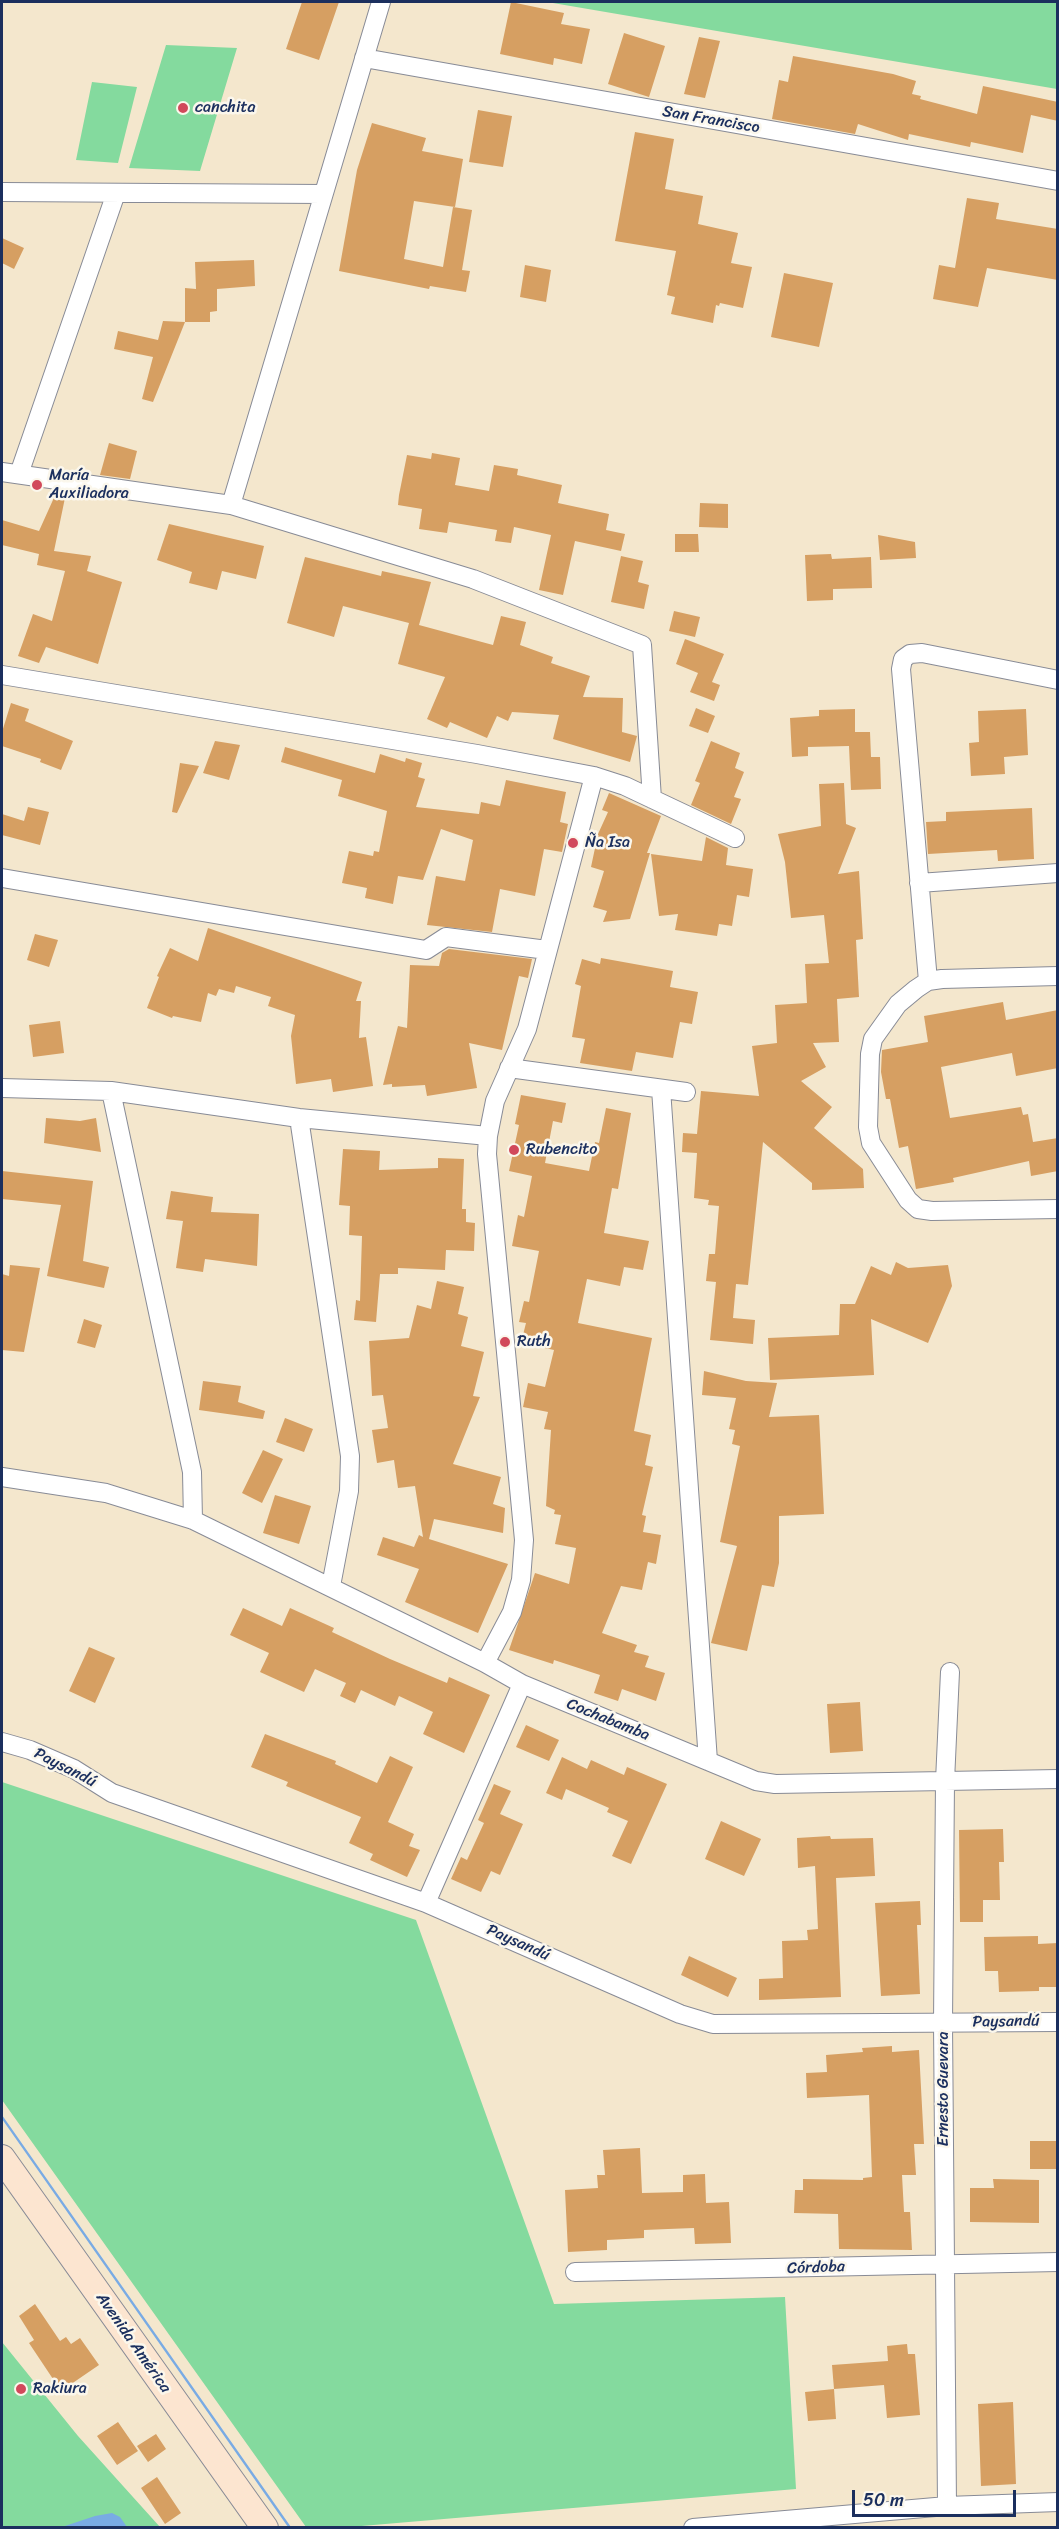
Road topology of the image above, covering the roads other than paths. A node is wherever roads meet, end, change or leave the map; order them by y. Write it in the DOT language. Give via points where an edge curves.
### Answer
graph roads {
  1 [pos="381,2"];
  2 [pos="364,58"];
  3 [pos="1058,181"];
  4 [pos="2,192"];
  5 [pos="116,193"];
  6 [pos="323,194"];
  7 [pos="10,473"];
  8 [pos="231,505"];
  9 [pos="2,675"];
  10 [pos="1058,680"];
  11 [pos="594,776"];
  12 [pos="652,799"];
  13 [pos="735,838"];
  14 [pos="1058,873"];
  15 [pos="2,878"];
  16 [pos="919,883"];
  17 [pos="547,950"];
  18 [pos="1058,976"];
  19 [pos="928,981"];
  20 [pos="509,1068"];
  21 [pos="2,1088"];
  22 [pos="661,1089"];
  23 [pos="111,1091"];
  24 [pos="686,1092"];
  25 [pos="299,1118"];
  26 [pos="488,1136"];
  27 [pos="1058,1209"];
  28 [pos="2,1477"];
  29 [pos="193,1520"];
  30 [pos="331,1586"];
  31 [pos="485,1663"];
  32 [pos="950,1672"];
  33 [pos="522,1684"];
  34 [pos="2,1742"];
  35 [pos="708,1761"];
  36 [pos="1058,1779"];
  37 [pos="945,1781"];
  38 [pos="426,1903"];
  39 [pos="1058,2022"];
  40 [pos="943,2023"];
  41 [pos="2,2158"];
  42 [pos="1058,2262"];
  43 [pos="945,2264"];
  44 [pos="575,2272"];
  45 [pos="1058,2502"];
  46 [pos="947,2506"];
  47 [pos="265,2528"];
  48 [pos="693,2528"];
  1 -- 2 [label="street"];
  2 -- 3 [label="street, San Francisco"];
  2 -- 6 [label="street"];
  4 -- 5 [label="street"];
  5 -- 6 [label="street"];
  5 -- 7 [label="street"];
  6 -- 8 [label="street"];
  7 -- 8 [label="street"];
  8 -- 12 [label="street" via="473,579 642,645"];
  9 -- 11 [label="street"];
  10 -- 16 [label="street" via="922,653 903,658"];
  11 -- 12 [label="street"];
  11 -- 17 [label="street"];
  12 -- 13 [label="street"];
  14 -- 16 [label="street"];
  15 -- 17 [label="street" via="426,951 446,937"];
  16 -- 19 [label="street"];
  17 -- 20 [label="street" via="527,1029"];
  18 -- 19 [label="street"];
  19 -- 27 [label="street" via="898,1004 873,1039 868,1117 872,1143 908,1200 918,1209"];
  20 -- 22 [label="street"];
  20 -- 26 [label="street" via="495,1101"];
  21 -- 23 [label="street"];
  22 -- 24 [label="street"];
  22 -- 35 [label="street"];
  23 -- 25 [label="street"];
  23 -- 29 [label="street" via="192,1472"];
  25 -- 26 [label="street"];
  25 -- 30 [label="street" via="350,1456 349,1491"];
  26 -- 31 [label="street" via="524,1540 521,1580 512,1612"];
  28 -- 29 [label="street, Cochabamba" via="106,1493"];
  29 -- 30 [label="street, Cochabamba"];
  30 -- 31 [label="street, Cochabamba"];
  31 -- 33 [label="street, Cochabamba"];
  32 -- 37 [label="street, Ernesto Guevara"];
  33 -- 35 [label="street, Cochabamba"];
  33 -- 38 [label="street"];
  34 -- 38 [label="street, Paysandú" via="74,1769 112,1793"];
  35 -- 37 [label="street, Cochabamba" via="756,1781 775,1784"];
  36 -- 37 [label="street, Cochabamba"];
  37 -- 40 [label="street, Ernesto Guevara"];
  38 -- 40 [label="street, Paysandú" via="680,2014 713,2024"];
  39 -- 40 [label="street, Paysandú"];
  40 -- 43 [label="street, Ernesto Guevara"];
  41 -- 47 [label="main road, Avenida América"];
  42 -- 43 [label="street, Córdoba"];
  43 -- 44 [label="street, Córdoba"];
  43 -- 46 [label="street, Ernesto Guevara"];
  45 -- 46 [label="street"];
  46 -- 48 [label="street"];
}
